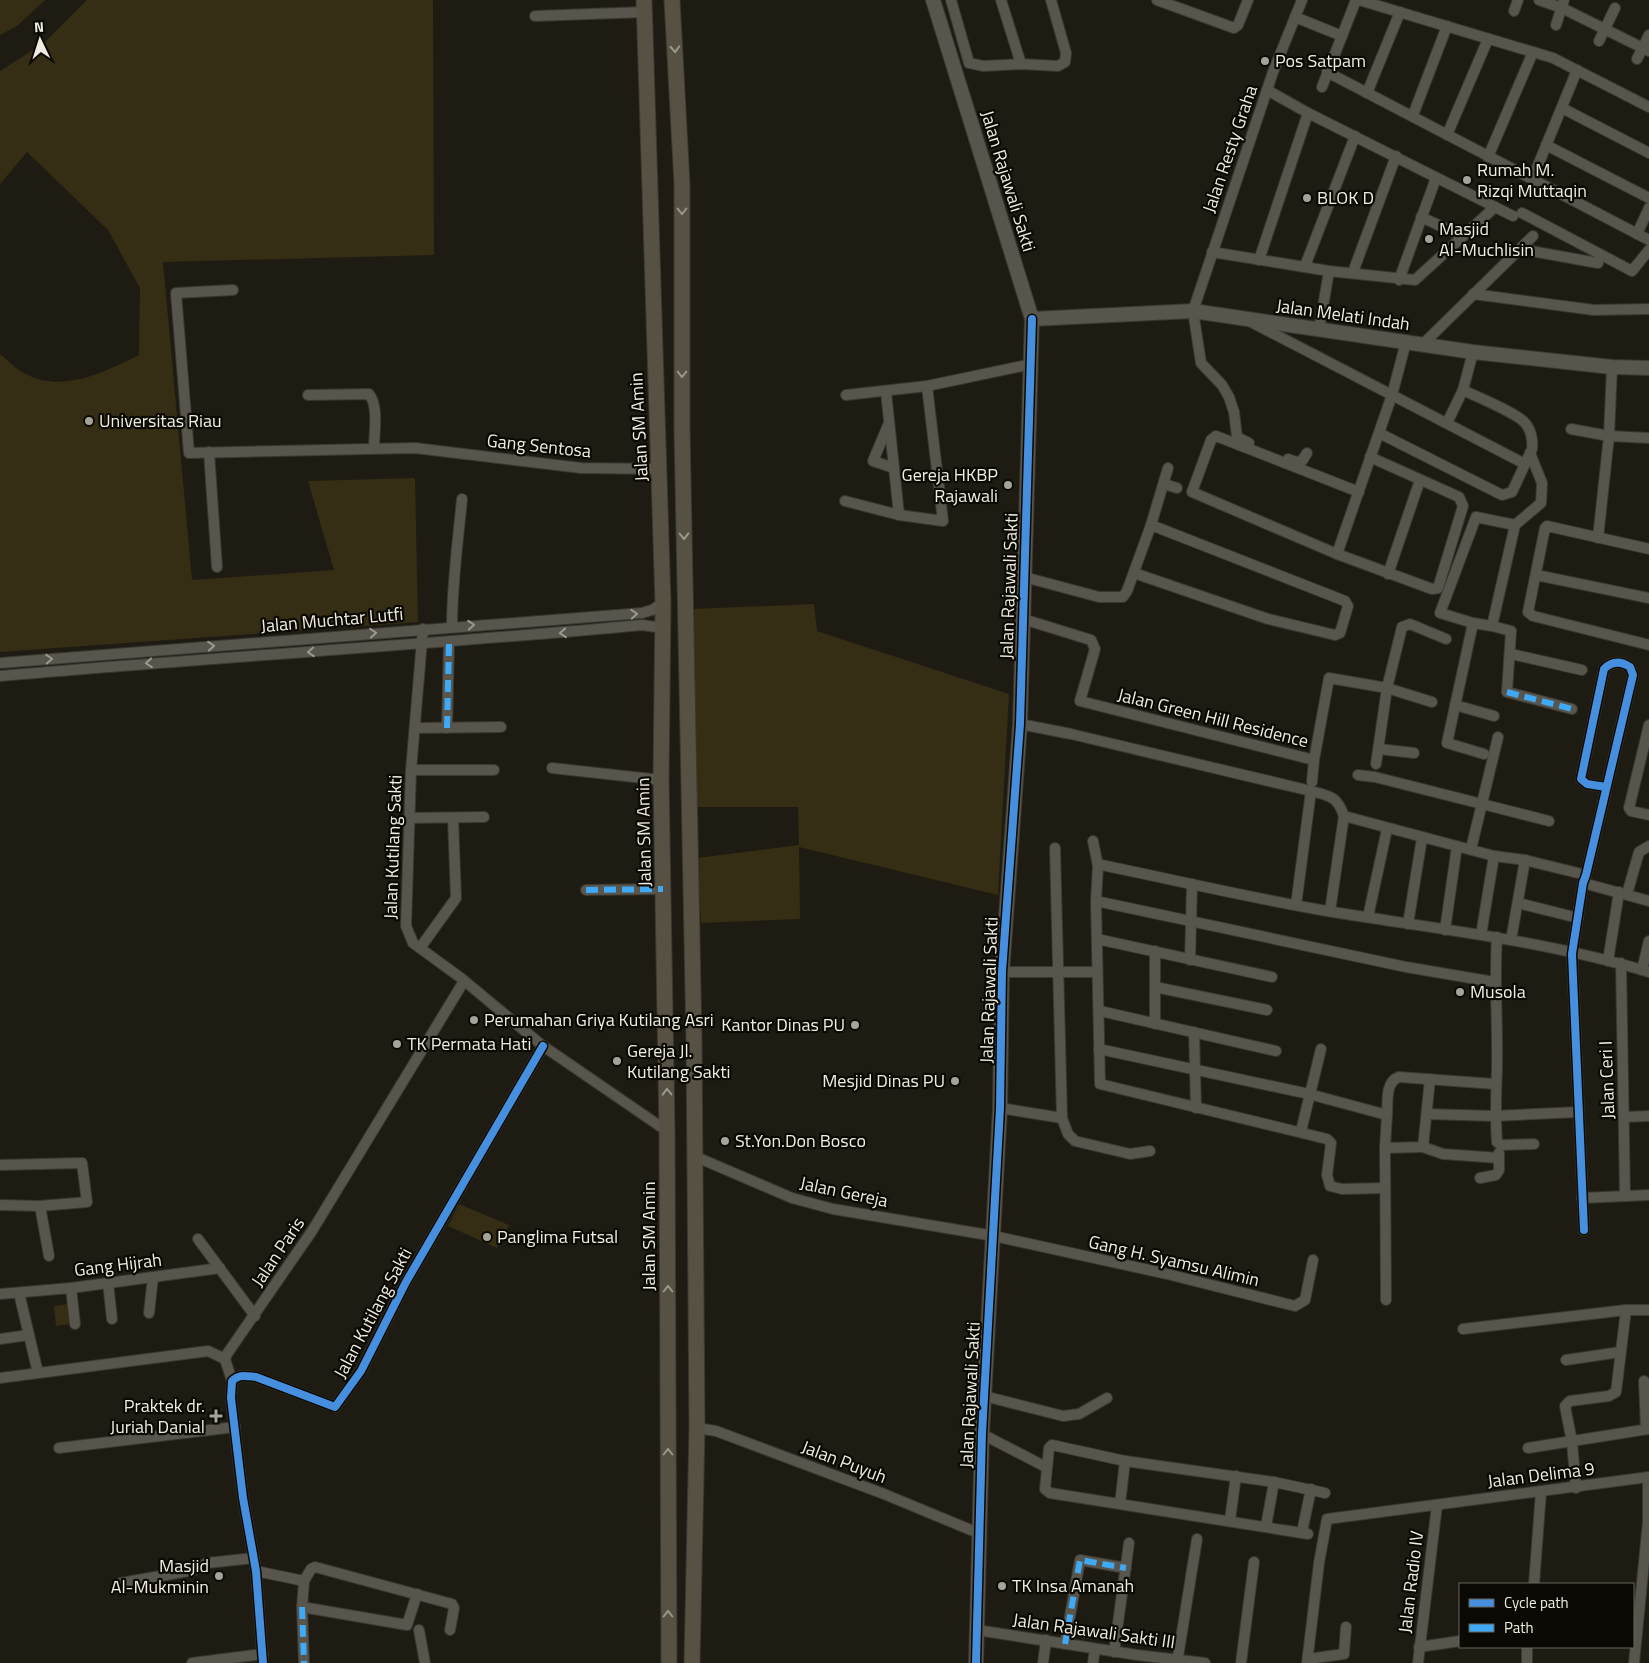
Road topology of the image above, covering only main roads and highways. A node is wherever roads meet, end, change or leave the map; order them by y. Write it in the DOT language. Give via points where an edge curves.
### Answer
graph roads {
  1 [pos="672,0"];
  2 [pos="644,6"];
  3 [pos="687,753"];
  4 [pos="662,755"];
  5 [pos="669,1663"];
  6 [pos="692,1663"];
  1 -- 3 [label="main road, one-way" via="682,184"];
  2 -- 4 [label="main road, Jalan SM Amin" via="660,469"];
  3 -- 4 [label="main road"];
  3 -- 6 [label="main road" via="696,1428"];
  5 -- 4 [label="main road, Jalan SM Amin, one-way"];
}
